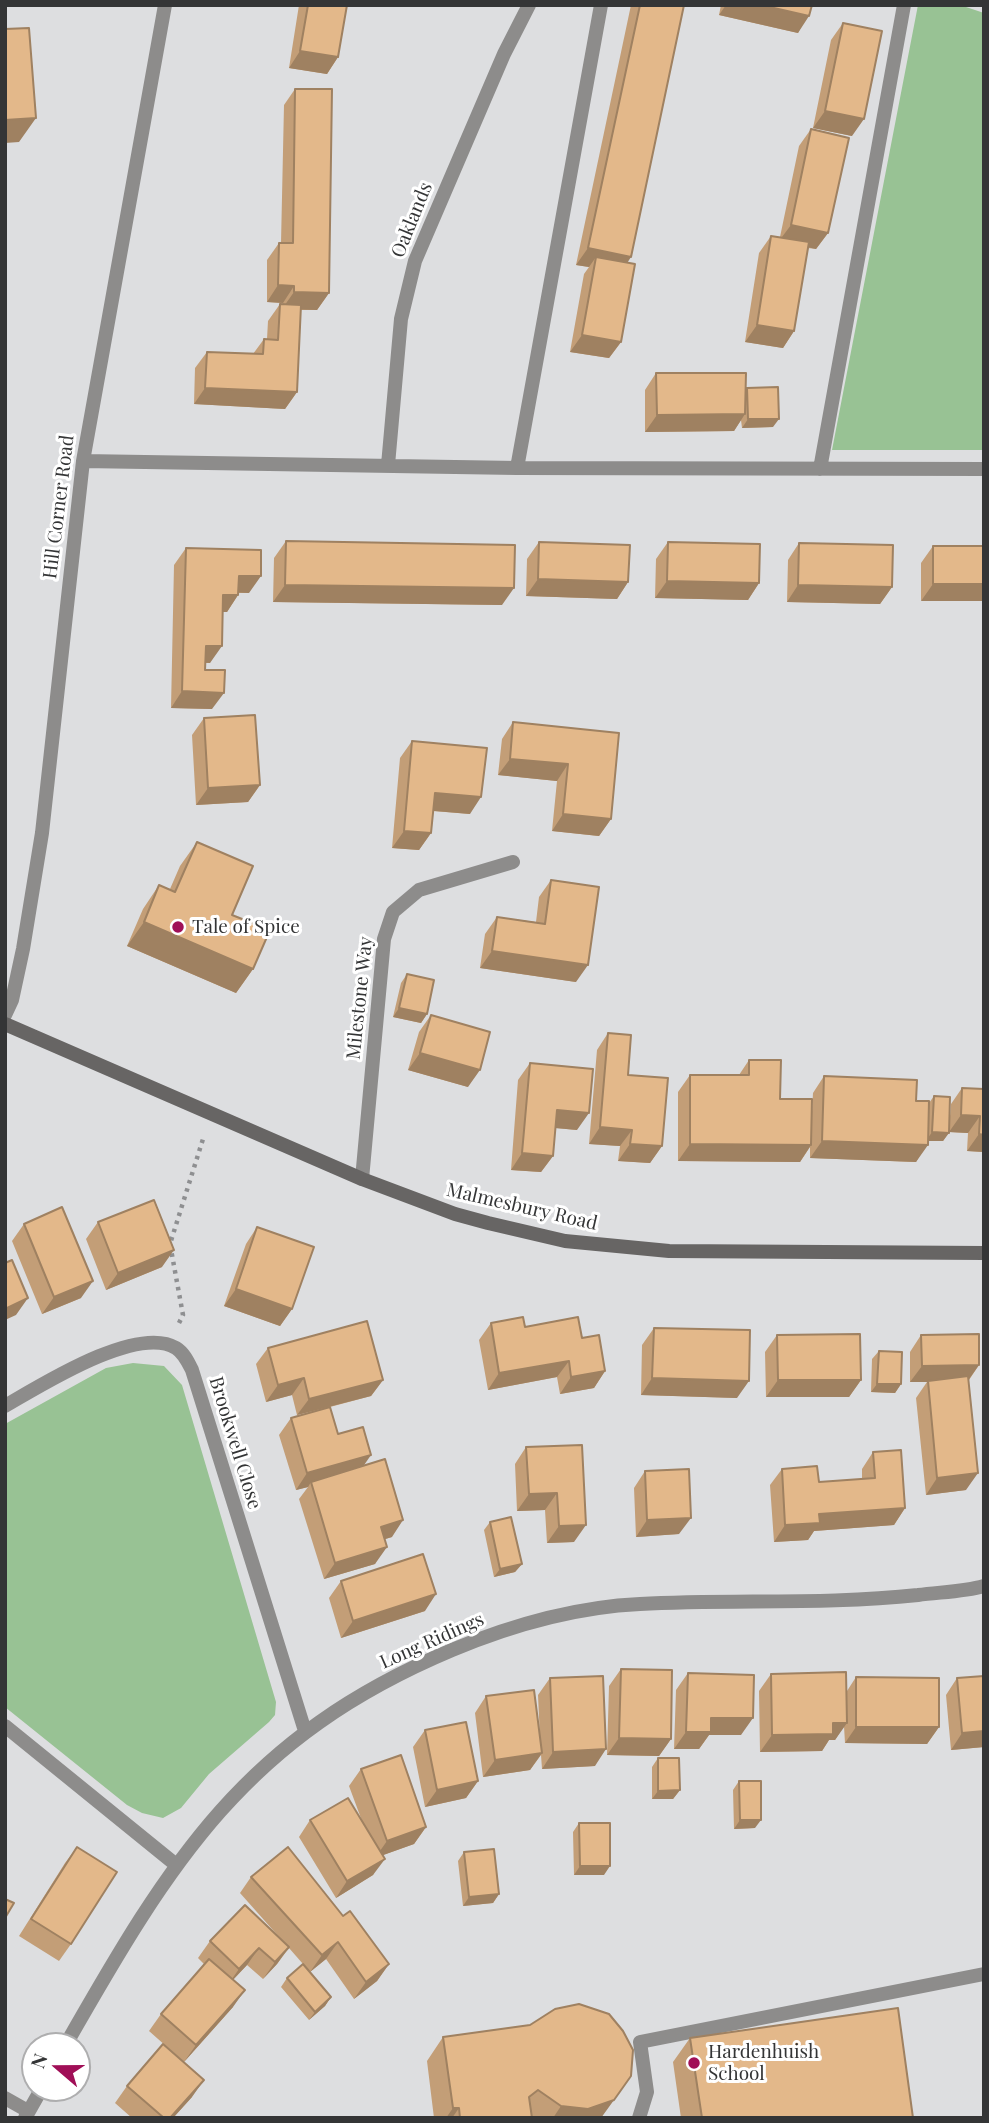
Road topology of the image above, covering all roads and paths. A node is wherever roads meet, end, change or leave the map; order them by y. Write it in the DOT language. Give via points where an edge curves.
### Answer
graph roads {
  1 [pos="166,5"];
  2 [pos="529,5"];
  3 [pos="601,5"];
  4 [pos="904,5"];
  5 [pos="83,461"];
  6 [pos="388,466"];
  7 [pos="517,468"];
  8 [pos="820,469"];
  9 [pos="984,469"];
  10 [pos="513,862"];
  11 [pos="5,1015"];
  12 [pos="5,1024"];
  13 [pos="212,1113"];
  14 [pos="362,1179"];
  15 [pos="984,1253"];
  16 [pos="168,1345"];
  17 [pos="5,1406"];
  18 [pos="984,1586"];
  19 [pos="5,1726"];
  20 [pos="305,1731"];
  21 [pos="175,1864"];
  22 [pos="984,1974"];
  23 [pos="73,2032"];
  24 [pos="5,2098"];
  25 [pos="27,2114"];
  26 [pos="639,2118"];
  1 -- 5 [label="street, Hill Corner Road"];
  2 -- 6 [label="street, Oaklands" via="411,272 401,319"];
  3 -- 7 [label="street"];
  4 -- 8 [label="street"];
  5 -- 6 [label="street"];
  5 -- 11 [label="street, Hill Corner Road" via="42,833 23,949"];
  6 -- 7 [label="street"];
  7 -- 8 [label="street"];
  8 -- 9 [label="street"];
  10 -- 14 [label="street, Milestone Way" via="419,890 393,912 384,939"];
  12 -- 13 [label="main road, Malmesbury Road"];
  13 -- 14 [label="main road, Malmesbury Road"];
  13 -- 16 [label="path" via="170,1244 183,1315"];
  14 -- 15 [label="main road, Malmesbury Road" via="477,1220 605,1246 669,1251"];
  16 -- 17 [label="street" via="133,1346 103,1354"];
  16 -- 20 [label="street, Brookwell Close" via="182,1354 192,1370"];
  18 -- 20 [label="street, Long Ridings" via="859,1601 639,1604 578,1610 497,1633 410,1668"];
  19 -- 21 [label="street"];
  20 -- 21 [label="street, Long Ridings" via="225,1804"];
  21 -- 23 [label="street, Long Ridings" via="135,1923"];
  22 -- 26 [label="street" via="640,2042 647,2092"];
  24 -- 25 [label="street"];
}
